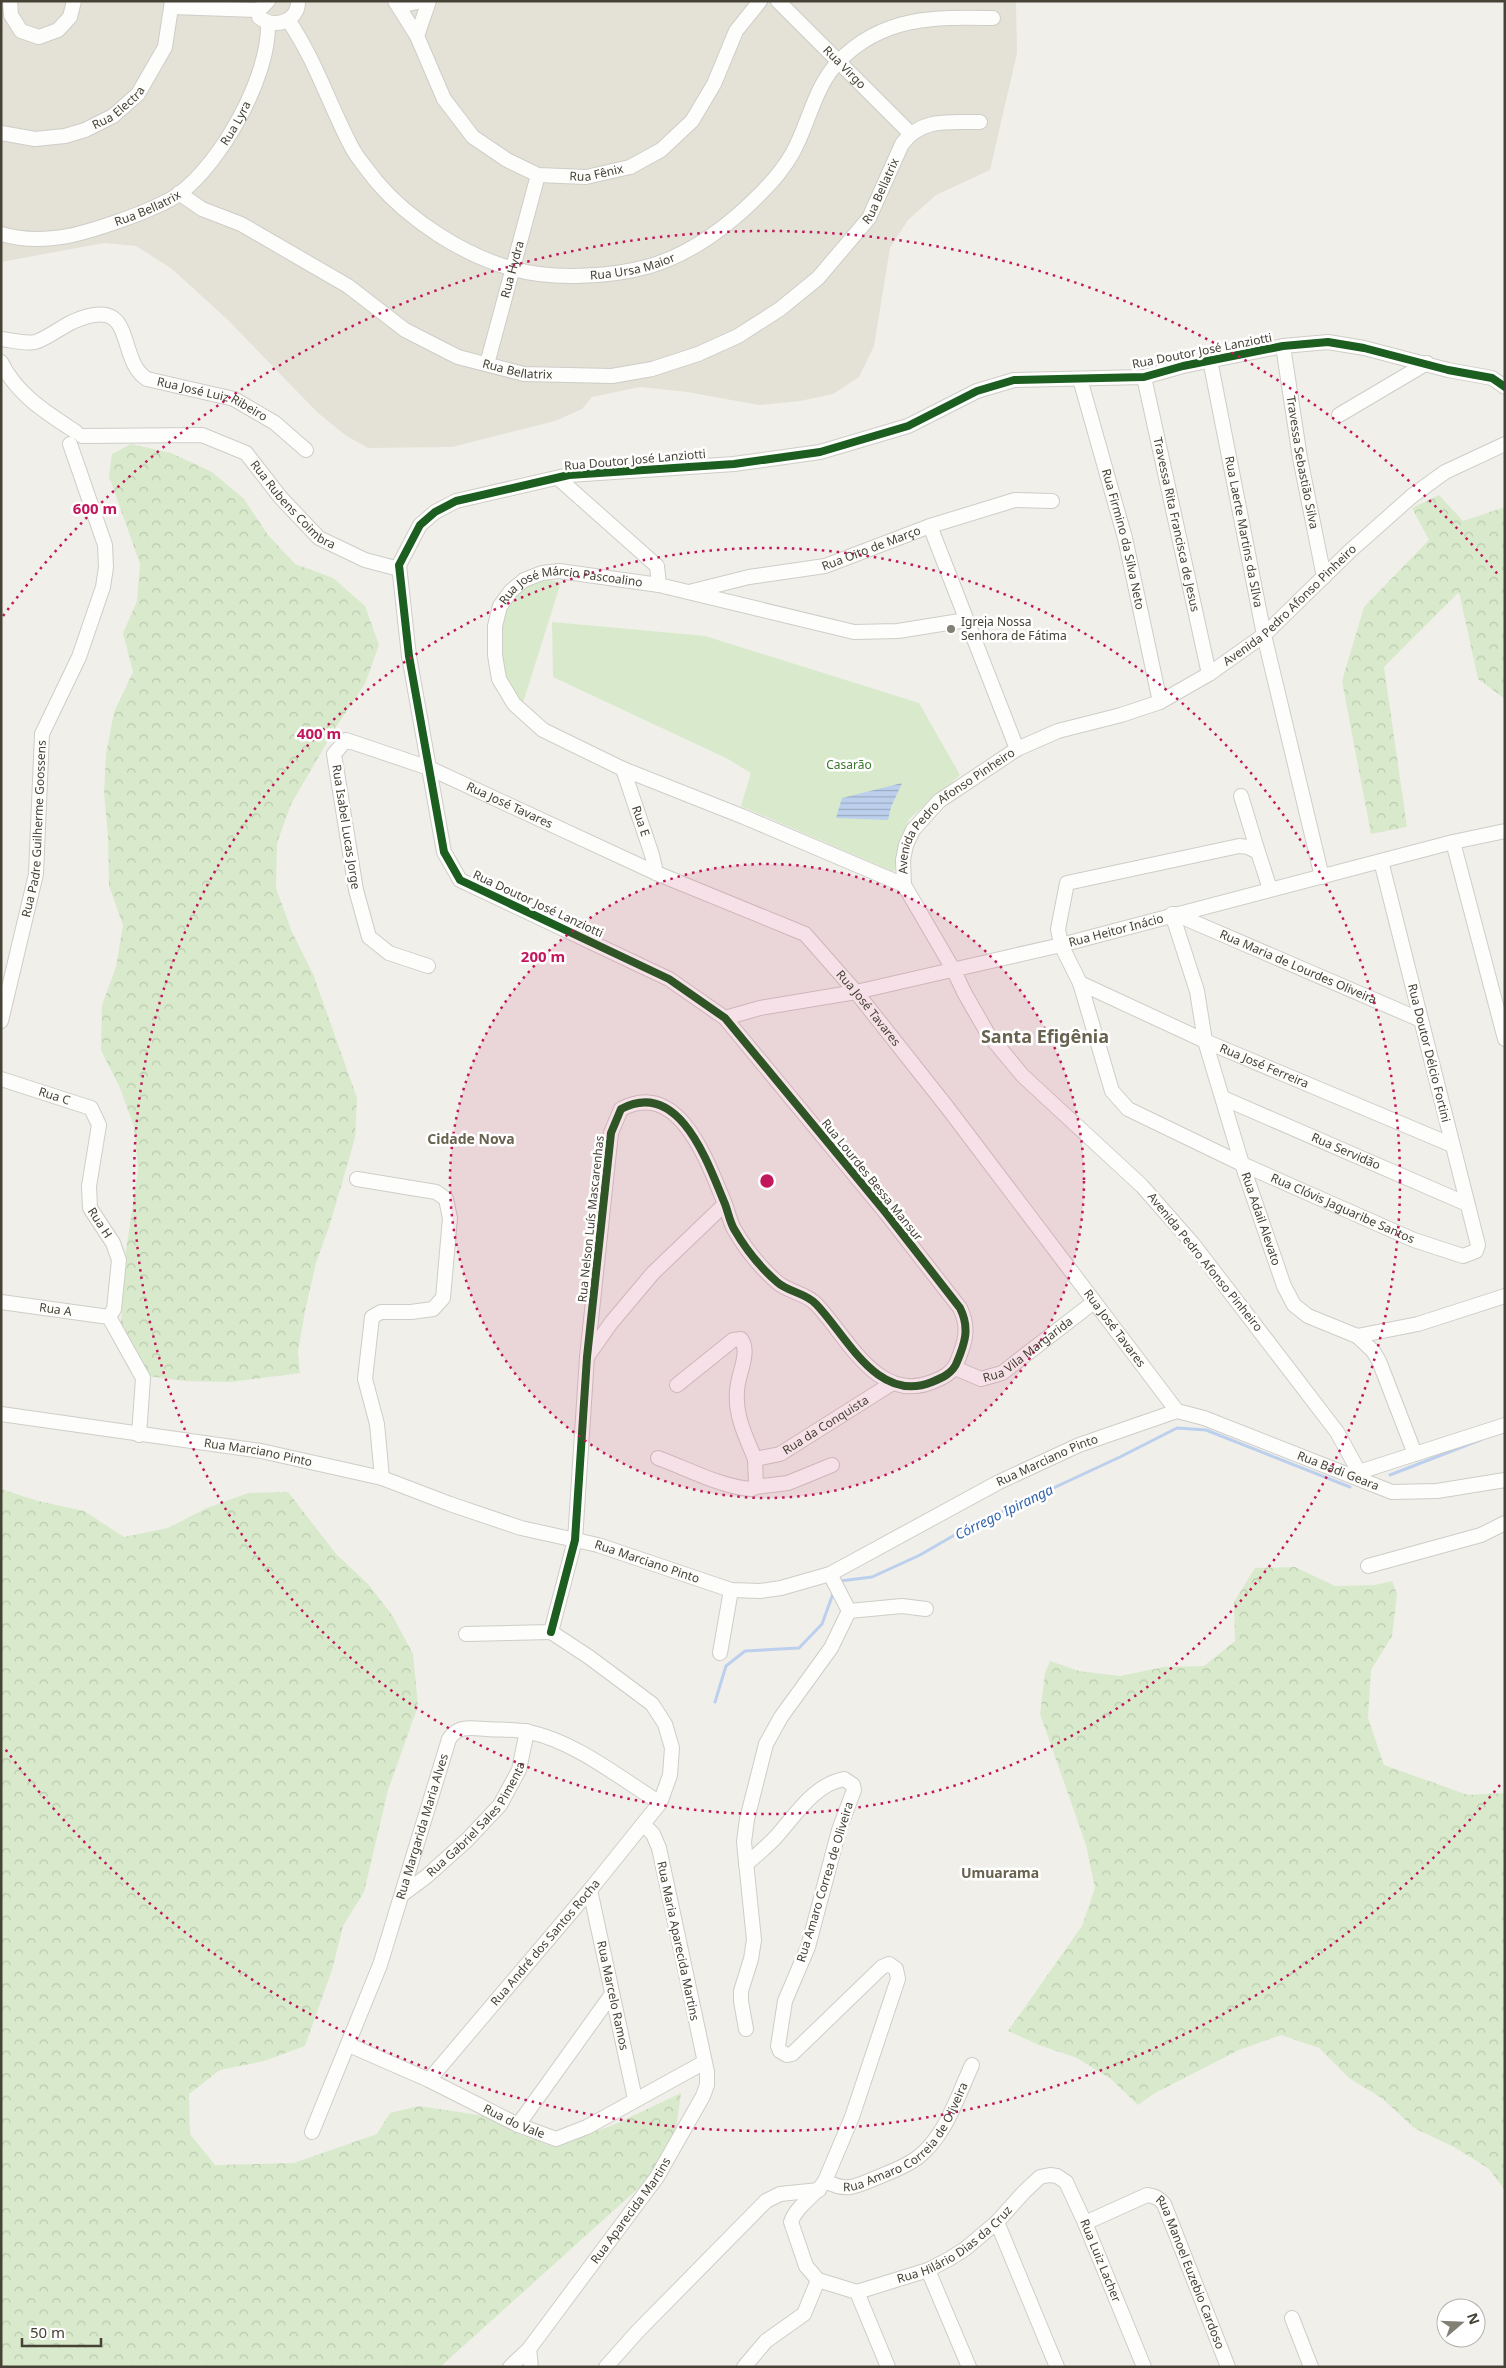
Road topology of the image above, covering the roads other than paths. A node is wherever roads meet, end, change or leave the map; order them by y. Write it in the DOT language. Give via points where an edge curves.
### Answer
graph roads {
  1 [pos="10,1"];
  2 [pos="74,1"];
  3 [pos="298,1"];
  4 [pos="422,1"];
  5 [pos="429,1"];
  6 [pos="760,1"];
  7 [pos="778,1"];
  8 [pos="395,2"];
  9 [pos="172,4"];
  10 [pos="265,4"];
  11 [pos="993,18"];
  12 [pos="279,22"];
  13 [pos="417,36"];
  14 [pos="838,62"];
  15 [pos="980,122"];
  16 [pos="1,133"];
  17 [pos="910,133"];
  18 [pos="538,175"];
  19 [pos="179,193"];
  20 [pos="1,234"];
  21 [pos="514,270"];
  22 [pos="1,338"];
  23 [pos="1283,346"];
  24 [pos="1210,360"];
  25 [pos="1,362"];
  26 [pos="487,364"];
  27 [pos="1427,364"];
  28 [pos="1144,377"];
  29 [pos="1080,379"];
  30 [pos="1505,387"];
  31 [pos="1340,415"];
  32 [pos="76,441"];
  33 [pos="1505,444"];
  34 [pos="306,450"];
  35 [pos="558,478"];
  36 [pos="1052,501"];
  37 [pos="930,526"];
  38 [pos="399,569"];
  39 [pos="1324,577"];
  40 [pos="659,585"];
  41 [pos="688,593"];
  42 [pos="966,620"];
  43 [pos="1264,635"];
  44 [pos="1209,674"];
  45 [pos="1160,702"];
  46 [pos="1017,749"];
  47 [pos="429,768"];
  48 [pos="623,769"];
  49 [pos="1241,796"];
  50 [pos="1505,831"];
  51 [pos="1453,842"];
  52 [pos="1258,852"];
  53 [pos="1381,861"];
  54 [pos="656,873"];
  55 [pos="1322,877"];
  56 [pos="904,886"];
  57 [pos="1270,889"];
  58 [pos="1173,914"];
  59 [pos="1061,945"];
  60 [pos="428,966"];
  61 [pos="953,969"];
  62 [pos="1080,983"];
  63 [pos="856,992"];
  64 [pos="725,1018"];
  65 [pos="1421,1020"];
  66 [pos="1,1021"];
  67 [pos="1505,1039"];
  68 [pos="1205,1041"];
  69 [pos="1,1079"];
  70 [pos="1223,1098"];
  71 [pos="99,1124"];
  72 [pos="1452,1145"];
  73 [pos="1242,1164"];
  74 [pos="357,1179"];
  75 [pos="725,1204"];
  76 [pos="1468,1204"];
  77 [pos="1478,1245"];
  78 [pos="1505,1296"];
  79 [pos="1,1302"];
  80 [pos="1094,1302"];
  81 [pos="109,1317"];
  82 [pos="1357,1336"];
  83 [pos="587,1357"];
  84 [pos="955,1368"];
  85 [pos="891,1384"];
  86 [pos="678,1385"];
  87 [pos="1177,1411"];
  88 [pos="1,1414"];
  89 [pos="1505,1425"];
  90 [pos="139,1434"];
  91 [pos="1415,1454"];
  92 [pos="658,1458"];
  93 [pos="755,1459"];
  94 [pos="832,1465"];
  95 [pos="1362,1477"];
  96 [pos="382,1478"];
  97 [pos="1505,1480"];
  98 [pos="755,1487"];
  99 [pos="1505,1523"];
  100 [pos="575,1540"];
  101 [pos="1368,1566"];
  102 [pos="831,1576"];
  103 [pos="731,1590"];
  104 [pos="926,1609"];
  105 [pos="848,1611"];
  106 [pos="551,1632"];
  107 [pos="466,1634"];
  108 [pos="720,1653"];
  109 [pos="527,1731"];
  110 [pos="660,1803"];
  111 [pos="643,1824"];
  112 [pos="746,1864"];
  113 [pos="590,1890"];
  114 [pos="404,1894"];
  115 [pos="612,1994"];
  116 [pos="746,2028"];
  117 [pos="349,2045"];
  118 [pos="703,2063"];
  119 [pos="972,2065"];
  120 [pos="429,2080"];
  121 [pos="635,2100"];
  122 [pos="518,2125"];
  123 [pos="312,2132"];
  124 [pos="1040,2177"];
  125 [pos="822,2185"];
  126 [pos="997,2222"];
  127 [pos="1085,2223"];
  128 [pos="928,2270"];
  129 [pos="818,2280"];
  130 [pos="857,2292"];
  131 [pos="1292,2318"];
  132 [pos="529,2349"];
  133 [pos="510,2367"];
  134 [pos="531,2367"];
  135 [pos="606,2367"];
  136 [pos="744,2367"];
  137 [pos="888,2367"];
  138 [pos="969,2367"];
  139 [pos="1057,2367"];
  140 [pos="1144,2367"];
  141 [pos="1228,2367"];
  142 [pos="1311,2367"];
  1 -- 2 [label="street" via="11,15 21,31 39,37 58,30 70,17"];
  3 -- 12 [label="street" via="297,12"];
  4 -- 8 [label="street"];
  5 -- 13 [label="street"];
  6 -- 18 [label="street, Rua Fênix" via="736,31 714,84 692,121 661,150 630,168 586,177"];
  7 -- 14 [label="street, Rua Virgo"];
  8 -- 13 [label="street, Rua Fênix"];
  9 -- 10 [label="street"];
  9 -- 16 [label="street, Rua Electra" via="165,47 138,94 113,116 86,130 65,136 35,139"];
  10 -- 12 [label="street, Rua Ursa Maior" via="259,17"];
  11 -- 14 [label="street, Rua Ursa Maior" via="938,17 904,22 867,39"];
  12 -- 19 [label="street, Rua Lyra" via="240,116 221,151"];
  12 -- 21 [label="street, Rua Ursa Maior" via="301,39 352,149 399,205 437,234"];
  13 -- 18 [label="street, Rua Fênix" via="444,99 473,137 507,160"];
  14 -- 17 [label="street, Rua Virgo"];
  14 -- 21 [label="street, Rua Ursa Maior" via="813,101 792,154 764,191 692,249 650,266 594,276"];
  15 -- 17 [label="street" via="932,123"];
  17 -- 26 [label="street, Rua Bellatrix" via="869,218 843,250 818,278 780,309 738,336 652,369 612,376 524,374"];
  18 -- 21 [label="street, Rua Hydra"];
  19 -- 20 [label="street, Rua Bellatrix" via="153,208 56,238 15,239"];
  19 -- 26 [label="street, Rua Bellatrix" via="202,209 241,224 348,286 405,330 458,357"];
  21 -- 26 [label="street, Rua Hydra"];
  22 -- 34 [label="street, Rua José Luiz Ribeiro" via="35,342 89,316 108,316 124,332 131,358 141,376 234,399 275,423"];
  23 -- 24 [label="street, Rua Doutor José Lanziotti"];
  23 -- 27 [label="street, Rua Doutor José Lanziotti" via="1328,342"];
  23 -- 39 [label="street, Travessa Sebastião Silva" via="1300,458"];
  24 -- 28 [label="street, Rua Doutor José Lanziotti"];
  24 -- 43 [label="street, Rua Laerte Martins da SIlva"];
  25 -- 32 [label="street" via="22,393"];
  27 -- 30 [label="street, Rua Doutor José Lanziotti" via="1492,378"];
  27 -- 31 [label="street"];
  28 -- 29 [label="street, Rua Doutor José Lanziotti"];
  28 -- 44 [label="street, Travessa Rita Francisca de Jesus"];
  29 -- 35 [label="street, Rua Doutor José Lanziotti" via="1014,380 977,391 908,426 820,452 734,464"];
  29 -- 45 [label="street, Rua Firmino da Silva Neto" via="1125,538"];
  32 -- 38 [label="street, Rua Rubens Coimbra" via="101,436 202,435 246,453 281,498 319,538 365,560"];
  32 -- 66 [label="street, Rua Padre Guilherme Goossens" via="77,470 105,545 103,587 79,657 42,734 36,874"];
  33 -- 39 [label="street, Avenida Pedro Afonso Pinheiro" via="1444,472 1412,496"];
  35 -- 38 [label="street, Rua Doutor José Lanziotti" via="456,502 435,512 420,525"];
  35 -- 40 [label="street" via="657,566"];
  36 -- 37 [label="street, Rua Oito de Março" via="1015,500"];
  37 -- 41 [label="street, Rua Oito de Março" via="825,566 749,577"];
  37 -- 42 [label="street"];
  38 -- 47 [label="street, Rua Doutor José Lanziotti" via="409,656"];
  39 -- 43 [label="street, Avenida Pedro Afonso Pinheiro"];
  40 -- 41 [label="street, Rua José Márcio Pascoalino"];
  40 -- 48 [label="street, Rua José Márcio Pascoalino" via="559,571 542,573 510,590 500,606 495,626 499,679 514,704 543,730"];
  41 -- 42 [label="street, Rua José Márcio Pascoalino" via="854,632 898,631"];
  42 -- 46 [label="street"];
  43 -- 44 [label="street, Avenida Pedro Afonso Pinheiro"];
  43 -- 55 [label="street, Rua Laerte Martins da SIlva"];
  44 -- 45 [label="street, Avenida Pedro Afonso Pinheiro"];
  45 -- 46 [label="street, Avenida Pedro Afonso Pinheiro" via="1058,731"];
  46 -- 56 [label="street, Avenida Pedro Afonso Pinheiro" via="939,801 913,830 903,860"];
  47 -- 54 [label="street, Rua José Tavares"];
  47 -- 60 [label="street, Rua Isabel Lucas Jorge" via="346,740 334,754 356,890 369,937 389,953"];
  47 -- 64 [label="street, Rua Doutor José Lanziotti" via="444,852 460,880 669,979"];
  48 -- 54 [label="street, Rua E"];
  48 -- 56 [label="street, Rua José Márcio Pascoalino"];
  49 -- 52 [label="street"];
  50 -- 51 [label="street, Rua Heitor Inácio"];
  51 -- 53 [label="street, Rua Heitor Inácio"];
  51 -- 67 [label="street"];
  52 -- 57 [label="street"];
  52 -- 59 [label="street, Rua Clóvis Jaguaribe Santos" via="1238,846 1067,883 1058,930"];
  53 -- 55 [label="street, Rua Heitor Inácio"];
  53 -- 65 [label="street, Rua Doutor Délcio Fortini"];
  54 -- 63 [label="street, Rua José Tavares" via="805,934"];
  55 -- 57 [label="street, Rua Heitor Inácio"];
  56 -- 61 [label="street, Avenida Pedro Afonso Pinheiro"];
  57 -- 58 [label="street, Rua Heitor Inácio"];
  58 -- 59 [label="street, Rua Heitor Inácio"];
  58 -- 65 [label="street, Rua Maria de Lourdes Oliveira"];
  58 -- 68 [label="street, Rua Adail Alevato" via="1197,991"];
  59 -- 61 [label="street, Rua Heitor Inácio"];
  59 -- 62 [label="street, Rua Clóvis Jaguaribe Santos"];
  61 -- 63 [label="street, Rua Heitor Inácio"];
  61 -- 95 [label="street, Avenida Pedro Afonso Pinheiro" via="988,1034 1024,1076 1142,1186 1193,1244 1337,1432"];
  62 -- 68 [label="street, Rua José Ferreira"];
  62 -- 73 [label="street, Rua Clóvis Jaguaribe Santos" via="1112,1091 1118,1099 1128,1109"];
  63 -- 64 [label="street, Rua Heitor Inácio" via="760,1008"];
  63 -- 80 [label="street, Rua José Tavares"];
  64 -- 84 [label="street, Rua Lourdes Bessa Mansur" via="960,1308 967,1327 966,1340"];
  65 -- 72 [label="street, Rua Doutor Délcio Fortini"];
  68 -- 70 [label="street, Rua Adail Alevato"];
  68 -- 72 [label="street, Rua José Ferreira"];
  69 -- 71 [label="street, Rua C" via="91,1108"];
  70 -- 73 [label="street, Rua Adail Alevato"];
  70 -- 76 [label="street, Rua Servidão"];
  71 -- 81 [label="street, Rua H" via="89,1186 90,1208 113,1243 119,1260 114,1309"];
  72 -- 76 [label="street, Rua Doutor Délcio Fortini"];
  73 -- 77 [label="street, Rua Clóvis Jaguaribe Santos" via="1446,1252 1463,1256 1476,1251"];
  73 -- 82 [label="street, Rua Adail Alevato" via="1284,1286 1294,1305 1308,1316"];
  74 -- 96 [label="street" via="436,1192 446,1199 450,1218 444,1298 433,1308 380,1312 372,1317 366,1379 377,1424"];
  75 -- 83 [label="street" via="653,1274"];
  75 -- 83 [label="street, Rua Nelson Luís Mascarenhas" via="691,1130 670,1109 646,1102 632,1103 621,1109 611,1134"];
  75 -- 85 [label="street, Rua Nelson Luís Mascarenhas" via="733,1228 766,1272 778,1284 815,1302 872,1371"];
  76 -- 77 [label="street, Rua Doutor Délcio Fortini"];
  78 -- 82 [label="street" via="1418,1324"];
  79 -- 81 [label="street, Rua A"];
  80 -- 84 [label="street, Rua Vila Margarida" via="1002,1373 981,1379"];
  80 -- 87 [label="street, Rua José Tavares"];
  81 -- 90 [label="street" via="143,1378"];
  82 -- 91 [label="street" via="1379,1361"];
  83 -- 100 [label="street, Rua Nelson Luís Mascarenhas"];
  84 -- 85 [label="street, Rua Nelson Luís Mascarenhas" via="931,1383 914,1387"];
  85 -- 93 [label="street, Rua da Conquista" via="780,1454"];
  86 -- 93 [label="street" via="733,1340 741,1339 745,1350 736,1409"];
  87 -- 95 [label="street, Rua Badi Geara"];
  87 -- 102 [label="street, Rua Marciano Pinto" via="1079,1445 1026,1470"];
  88 -- 90 [label="street, Rua Marciano Pinto"];
  89 -- 91 [label="street"];
  90 -- 96 [label="street, Rua Marciano Pinto" via="262,1451"];
  91 -- 95 [label="street"];
  92 -- 98 [label="street" via="742,1489"];
  93 -- 98 [label="street"];
  94 -- 98 [label="street" via="788,1483"];
  95 -- 97 [label="street, Rua Badi Geara" via="1392,1492 1414,1493"];
  96 -- 100 [label="street, Rua Marciano Pinto" via="521,1528"];
  99 -- 101 [label="street" via="1481,1535"];
  100 -- 103 [label="street, Rua Marciano Pinto"];
  100 -- 106 [label="street, Rua Nelson Luís Mascarenhas"];
  102 -- 103 [label="street, Rua Marciano Pinto" via="760,1591"];
  102 -- 105 [label="street"];
  103 -- 108 [label="street"];
  104 -- 105 [label="street" via="902,1606"];
  105 -- 112 [label="street" via="831,1648 781,1717 766,1744 747,1820"];
  106 -- 107 [label="street"];
  106 -- 110 [label="street, Rua André dos Santos Rocha" via="631,1687 658,1712 672,1748 670,1775"];
  109 -- 110 [label="street, Rua Margarida Maria Alves" via="568,1746"];
  109 -- 114 [label="street, Rua Gabriel Sales Pimenta" via="519,1770 500,1805 467,1840"];
  109 -- 114 [label="street, Rua Margarida Maria Alves" via="465,1728 453,1732"];
  110 -- 111 [label="street, Rua André dos Santos Rocha"];
  111 -- 113 [label="street, Rua André dos Santos Rocha"];
  111 -- 118 [label="street, Rua Maria Aparecida Martins" via="653,1834 659,1848"];
  112 -- 116 [label="street" via="754,1940 741,1991"];
  112 -- 125 [label="street, Rua Amaro Correa de Oliveira" via="773,1840 805,1802 828,1784 844,1779 853,1785 808,1947 785,2001 778,2039 780,2051 787,2055 800,2048 882,1966 889,1964 896,1969 898,1978 852,2117"];
  113 -- 115 [label="street, Rua Marcelo Ramos"];
  113 -- 120 [label="street, Rua André dos Santos Rocha"];
  114 -- 117 [label="street, Rua Margarida Maria Alves"];
  115 -- 121 [label="street, Rua Marcelo Ramos"];
  115 -- 122 [label="street"];
  117 -- 120 [label="street, Rua do Vale"];
  117 -- 123 [label="street, Rua Margarida Maria Alves"];
  118 -- 121 [label="street, Rua do Vale"];
  118 -- 132 [label="street, Rua Aparecida Martins" via="707,2084 703,2096 656,2177"];
  119 -- 125 [label="street, Rua Amaro Correia de Oliveira" via="946,2122 920,2156 854,2187"];
  120 -- 122 [label="street, Rua do Vale"];
  121 -- 122 [label="street, Rua do Vale" via="587,2128 562,2138 552,2138"];
  124 -- 126 [label="street, Rua Hilário Dias da Cruz"];
  124 -- 127 [label="street, Rua Luiz Lacher" via="1057,2176 1066,2182"];
  125 -- 129 [label="street, Rua Amaro Correa de Oliveira" via="791,2222 806,2266"];
  125 -- 135 [label="street" via="780,2194 766,2201"];
  126 -- 128 [label="street, Rua Hilário Dias da Cruz" via="965,2249"];
  126 -- 139 [label="street"];
  127 -- 140 [label="street, Rua Luiz Lacher"];
  127 -- 141 [label="street, Rua Manoel Euzebio Cardoso" via="1147,2195 1164,2204"];
  128 -- 130 [label="street, Rua Hilário Dias da Cruz"];
  128 -- 138 [label="street"];
  129 -- 130 [label="street"];
  129 -- 136 [label="street" via="804,2314 766,2341"];
  130 -- 137 [label="street"];
  131 -- 142 [label="street"];
  132 -- 133 [label="street, Rua Aparecida Martins"];
  132 -- 134 [label="street"];
}
